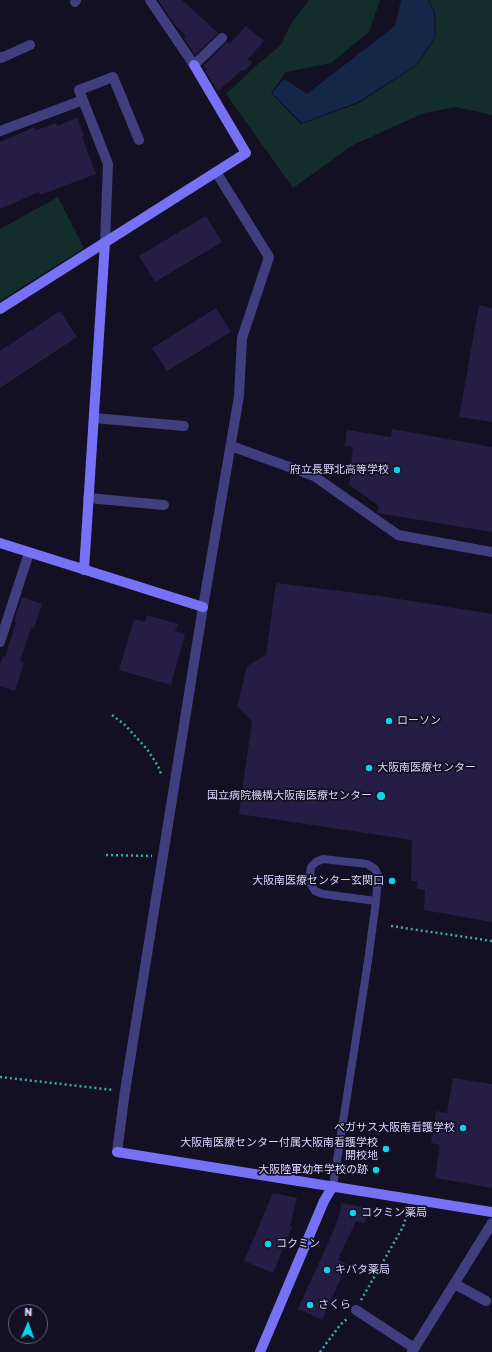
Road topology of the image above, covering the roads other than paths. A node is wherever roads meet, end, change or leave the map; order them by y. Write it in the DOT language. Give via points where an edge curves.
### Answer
graph roads {
  1 [pos="150,0"];
  2 [pos="222,38"];
  3 [pos="30,44"];
  4 [pos="0,57"];
  5 [pos="194,65"];
  6 [pos="83,100"];
  7 [pos="0,131"];
  8 [pos="139,140"];
  9 [pos="216,172"];
  10 [pos="105,242"];
  11 [pos="0,309"];
  12 [pos="94,418"];
  13 [pos="184,426"];
  14 [pos="231,446"];
  15 [pos="88,498"];
  16 [pos="164,505"];
  17 [pos="0,543"];
  18 [pos="492,552"];
  19 [pos="29,553"];
  20 [pos="84,570"];
  21 [pos="203,606"];
  22 [pos="0,642"];
  23 [pos="376,901"];
  24 [pos="333,1186"];
  25 [pos="492,1212"];
  26 [pos="492,1223"];
  27 [pos="455,1284"];
  28 [pos="486,1301"];
  29 [pos="356,1310"];
  30 [pos="413,1350"];
  31 [pos="260,1352"];
  1 -- 5 [label="street"];
  2 -- 5 [label="street"];
  3 -- 4 [label="street"];
  5 -- 9 [label="street" via="246,153"];
  6 -- 7 [label="street"];
  6 -- 8 [label="street" via="79,90 113,77"];
  6 -- 10 [label="street" via="108,164"];
  9 -- 10 [label="street"];
  9 -- 14 [label="street" via="269,257 242,338 239,396"];
  10 -- 11 [label="street"];
  10 -- 12 [label="street"];
  12 -- 13 [label="street"];
  12 -- 15 [label="street"];
  14 -- 18 [label="street" via="314,476 398,536"];
  14 -- 21 [label="street"];
  15 -- 16 [label="street"];
  15 -- 20 [label="street"];
  17 -- 19 [label="street"];
  19 -- 20 [label="street"];
  19 -- 22 [label="street"];
  20 -- 21 [label="street"];
  21 -- 24 [label="street" via="117,1152"];
  23 -- 23 [label="lane" via="315,891 308,881 311,867 324,859 367,864 378,875"];
  23 -- 24 [label="lane"];
  24 -- 25 [label="street"];
  24 -- 31 [label="street" via="324,1201"];
  26 -- 27 [label="street"];
  27 -- 28 [label="street"];
  27 -- 30 [label="street"];
  29 -- 30 [label="street"];
}
